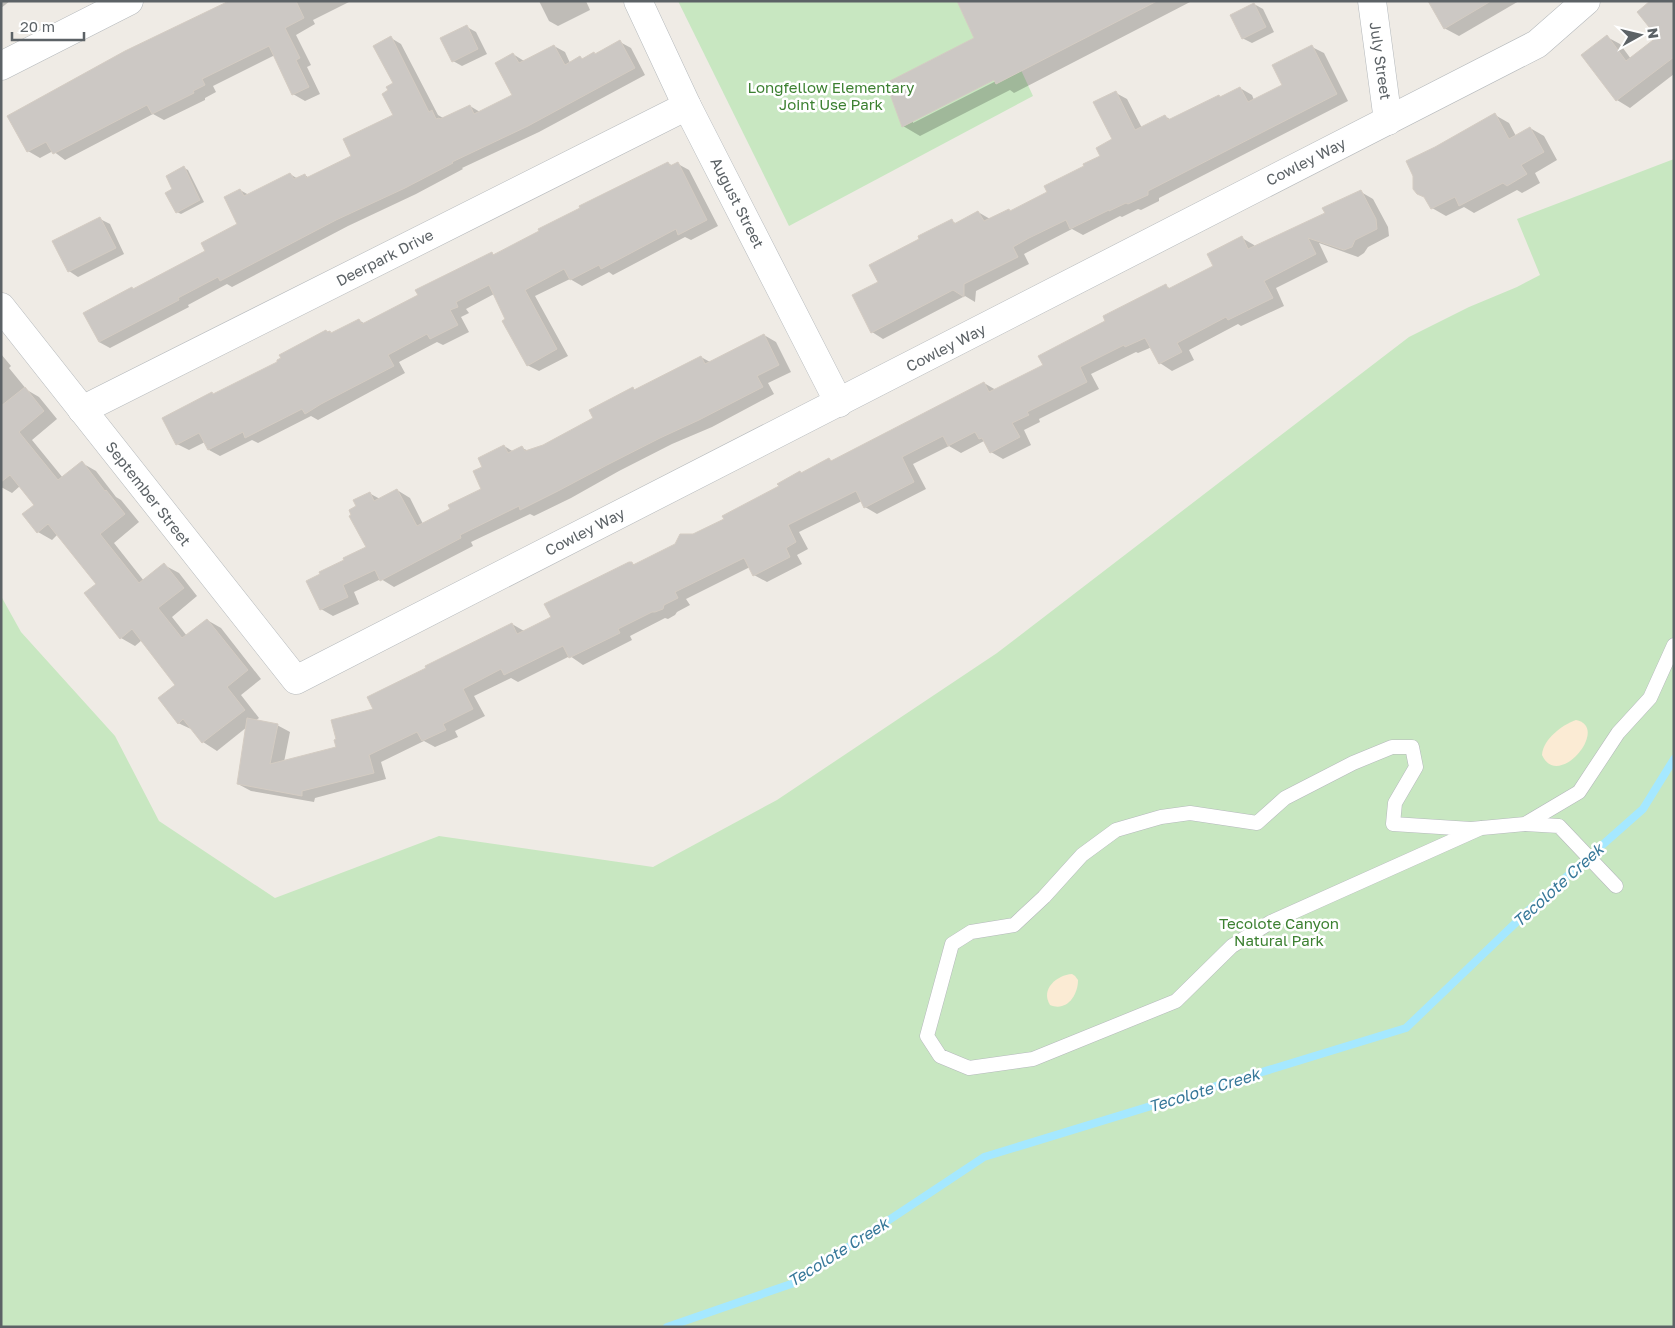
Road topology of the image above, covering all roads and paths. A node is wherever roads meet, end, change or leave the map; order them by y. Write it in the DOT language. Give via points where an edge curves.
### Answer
graph roads {
  1 [pos="129,1"];
  2 [pos="638,1"];
  3 [pos="1372,1"];
  4 [pos="1586,1"];
  5 [pos="1,66"];
  6 [pos="688,106"];
  7 [pos="1388,120"];
  8 [pos="1,307"];
  9 [pos="839,403"];
  10 [pos="82,410"];
  11 [pos="1674,645"];
  12 [pos="296,680"];
  13 [pos="1525,824"];
  14 [pos="1481,828"];
  15 [pos="1616,886"];
  1 -- 5 [label="street"];
  2 -- 6 [label="street, August Street"];
  3 -- 7 [label="street, July Street"];
  4 -- 7 [label="street, Cowley Way" via="1537,44"];
  6 -- 9 [label="street, August Street"];
  6 -- 10 [label="street, Deerpark Drive"];
  7 -- 9 [label="street, Cowley Way"];
  8 -- 10 [label="street, September Street"];
  9 -- 12 [label="street, Cowley Way"];
  10 -- 12 [label="street, September Street"];
  11 -- 13 [label="lane" via="1650,698 1618,733 1579,792"];
  13 -- 14 [label="lane"];
  13 -- 15 [label="lane" via="1559,826"];
  14 -- 14 [label="lane" via="1393,824 1395,803 1416,767 1412,747 1392,747 1285,798 1257,823 1190,813 1161,817 1116,830 1082,855 1014,925 971,932 952,944 927,1036 940,1056 969,1068 1033,1059 1176,1001 1232,946 1271,922"];
}
